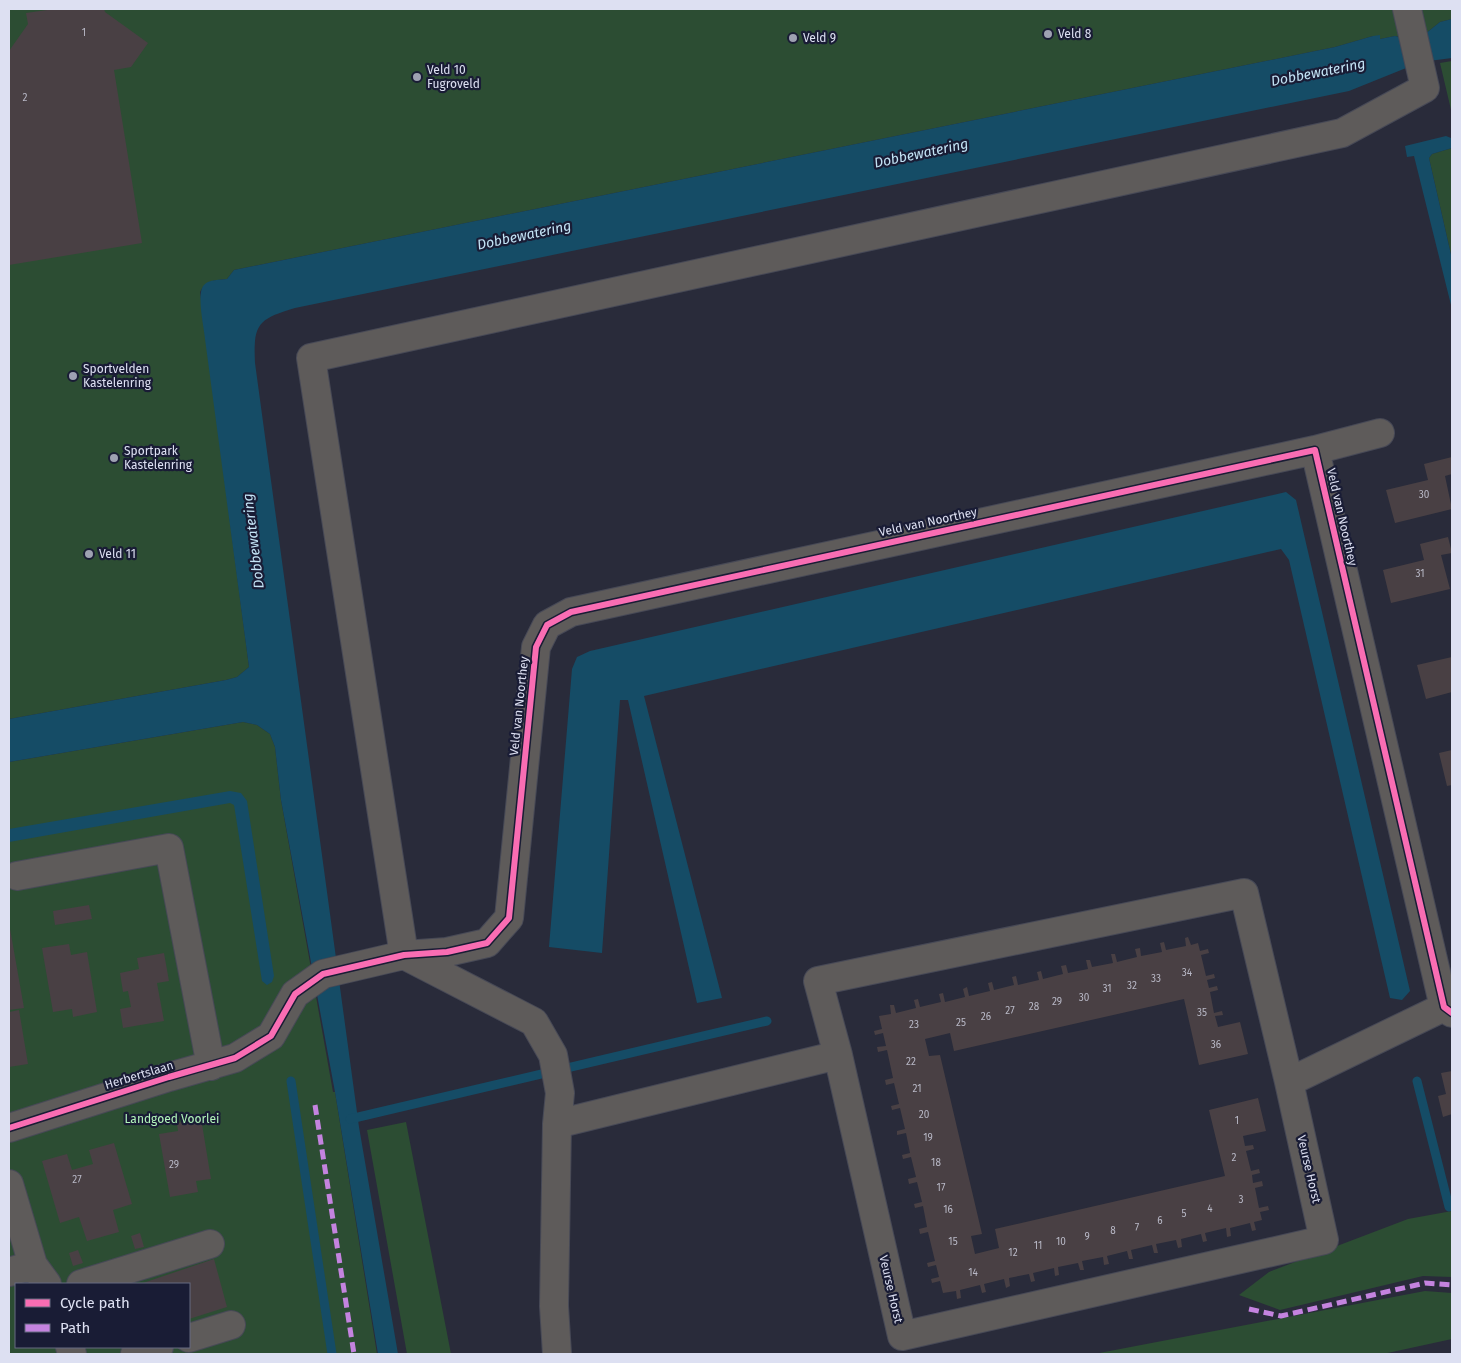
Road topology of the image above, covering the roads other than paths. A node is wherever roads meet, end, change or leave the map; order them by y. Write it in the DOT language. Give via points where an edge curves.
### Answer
graph roads {
  1 [pos="1407,9"];
  2 [pos="1380,433"];
  3 [pos="1315,450"];
  4 [pos="17,876"];
  5 [pos="404,955"];
  6 [pos="1448,1010"];
  7 [pos="271,1036"];
  8 [pos="838,1055"];
  9 [pos="212,1066"];
  10 [pos="1289,1082"];
  11 [pos="557,1124"];
  12 [pos="9,1128"];
  13 [pos="9,1184"];
  14 [pos="210,1244"];
  15 [pos="30,1274"];
  16 [pos="84,1283"];
  17 [pos="231,1325"];
  18 [pos="190,1338"];
  19 [pos="155,1348"];
  20 [pos="134,1354"];
  21 [pos="557,1354"];
  1 -- 5 [label="street" via="1425,88 1342,133 311,358"];
  2 -- 3 [label="street, Veld van Noorthey"];
  3 -- 5 [label="street, Veld van Noorthey" via="571,612 547,625 536,647 509,918 487,943 447,952"];
  3 -- 6 [label="street, Veld van Noorthey"];
  4 -- 9 [label="street" via="168,848"];
  5 -- 7 [label="street, Veld van Noorthey" via="323,974 295,994"];
  5 -- 11 [label="street" via="534,1022 553,1055 560,1092"];
  6 -- 10 [label="street"];
  7 -- 9 [label="street, Herbertslaan" via="235,1058"];
  8 -- 10 [label="street, Veurse Horst" via="818,981 1244,893"];
  8 -- 10 [label="street, Veurse Horst" via="902,1336 1324,1240"];
  8 -- 11 [label="street"];
  9 -- 12 [label="street, Herbertslaan"];
  11 -- 21 [label="street" via="554,1306"];
  13 -- 15 [label="street"];
  14 -- 16 [label="street"];
  17 -- 18 [label="street"];
  19 -- 20 [label="street"];
}
